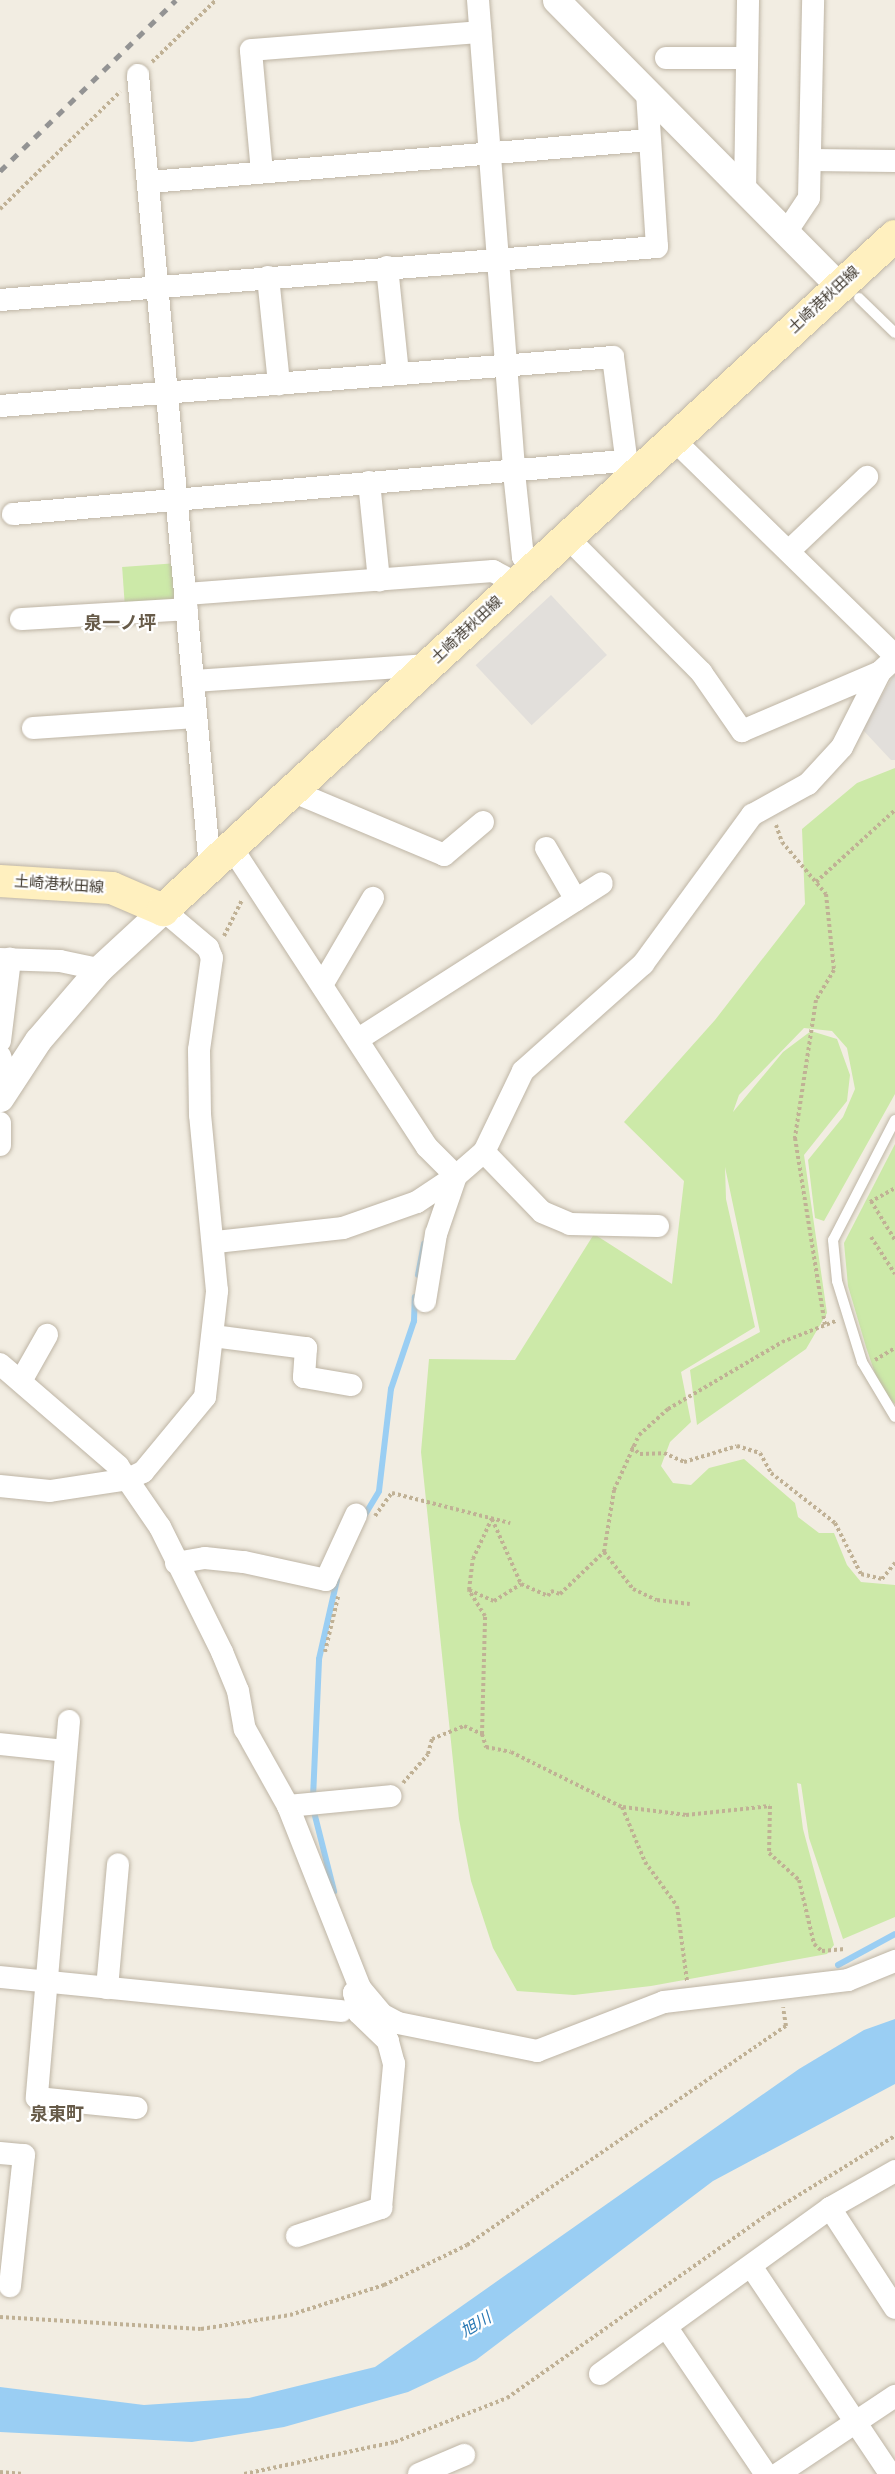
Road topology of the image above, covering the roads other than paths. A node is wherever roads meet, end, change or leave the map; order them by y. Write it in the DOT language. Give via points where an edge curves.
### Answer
graph roads {
  1 [pos="478,0"];
  2 [pos="556,0"];
  3 [pos="748,0"];
  4 [pos="813,0"];
  5 [pos="480,32"];
  6 [pos="666,58"];
  7 [pos="747,58"];
  8 [pos="138,75"];
  9 [pos="647,93"];
  10 [pos="649,140"];
  11 [pos="489,151"];
  12 [pos="811,160"];
  13 [pos="895,161"];
  14 [pos="262,172"];
  15 [pos="150,182"];
  16 [pos="745,193"];
  17 [pos="785,234"];
  18 [pos="895,236"];
  19 [pos="497,258"];
  20 [pos="387,267"];
  21 [pos="268,277"];
  22 [pos="159,285"];
  23 [pos="849,292"];
  24 [pos="0,300"];
  25 [pos="895,333"];
  26 [pos="504,364"];
  27 [pos="398,373"];
  28 [pos="279,384"];
  29 [pos="169,393"];
  30 [pos="0,406"];
  31 [pos="673,439"];
  32 [pos="514,471"];
  33 [pos="626,471"];
  34 [pos="867,477"];
  35 [pos="369,482"];
  36 [pos="178,500"];
  37 [pos="13,514"];
  38 [pos="567,538"];
  39 [pos="791,549"];
  40 [pos="524,577"];
  41 [pos="379,580"];
  42 [pos="187,602"];
  43 [pos="21,619"];
  44 [pos="890,662"];
  45 [pos="428,665"];
  46 [pos="194,681"];
  47 [pos="196,717"];
  48 [pos="33,728"];
  49 [pos="292,791"];
  50 [pos="483,822"];
  51 [pos="546,848"];
  52 [pos="221,858"];
  53 [pos="0,881"];
  54 [pos="602,884"];
  55 [pos="373,898"];
  56 [pos="576,900"];
  57 [pos="163,910"];
  58 [pos="5,959"];
  59 [pos="99,969"];
  60 [pos="322,984"];
  61 [pos="360,1038"];
  62 [pos="0,1041"];
  63 [pos="0,1056"];
  64 [pos="4,1091"];
  65 [pos="895,1120"];
  66 [pos="0,1123"];
  67 [pos="0,1145"];
  68 [pos="484,1152"];
  69 [pos="456,1176"];
  70 [pos="658,1226"];
  71 [pos="216,1242"];
  72 [pos="425,1301"];
  73 [pos="47,1335"];
  74 [pos="213,1336"];
  75 [pos="0,1364"];
  76 [pos="21,1381"];
  77 [pos="351,1385"];
  78 [pos="895,1417"];
  79 [pos="128,1479"];
  80 [pos="0,1486"];
  81 [pos="356,1515"];
  82 [pos="176,1563"];
  83 [pos="69,1721"];
  84 [pos="0,1744"];
  85 [pos="66,1751"];
  86 [pos="387,1796"];
  87 [pos="304,1803"];
  88 [pos="118,1864"];
  89 [pos="895,1961"];
  90 [pos="0,1977"];
  91 [pos="50,1981"];
  92 [pos="107,1988"];
  93 [pos="360,1988"];
  94 [pos="341,2011"];
  95 [pos="137,2108"];
  96 [pos="0,2153"];
  97 [pos="895,2171"];
  98 [pos="830,2208"];
  99 [pos="297,2236"];
  100 [pos="753,2269"];
  101 [pos="10,2286"];
  102 [pos="895,2308"];
  103 [pos="668,2328"];
  104 [pos="600,2374"];
  105 [pos="895,2396"];
  106 [pos="855,2422"];
  107 [pos="464,2455"];
  108 [pos="419,2474"];
  109 [pos="766,2474"];
  110 [pos="778,2474"];
  111 [pos="890,2474"];
  1 -- 5 [label="street"];
  2 -- 9 [label="street"];
  3 -- 7 [label="street"];
  4 -- 12 [label="street"];
  5 -- 11 [label="street"];
  5 -- 14 [label="street" via="251,50"];
  6 -- 7 [label="street"];
  7 -- 16 [label="street"];
  8 -- 15 [label="street"];
  9 -- 10 [label="street"];
  9 -- 16 [label="street"];
  10 -- 11 [label="street"];
  10 -- 19 [label="street" via="657,247"];
  11 -- 14 [label="street"];
  11 -- 19 [label="street"];
  12 -- 13 [label="street"];
  12 -- 17 [label="street" via="809,198"];
  14 -- 15 [label="street"];
  15 -- 22 [label="street"];
  16 -- 17 [label="street"];
  17 -- 23 [label="street"];
  18 -- 23 [label="main road, 土崎港秋田線"];
  19 -- 20 [label="street"];
  19 -- 26 [label="street"];
  20 -- 21 [label="street"];
  20 -- 27 [label="street"];
  21 -- 22 [label="street"];
  21 -- 28 [label="street"];
  22 -- 24 [label="street"];
  22 -- 29 [label="street"];
  23 -- 25 [label="lane"];
  23 -- 31 [label="main road, 土崎港秋田線"];
  26 -- 27 [label="street"];
  26 -- 32 [label="street"];
  26 -- 33 [label="street" via="614,357"];
  27 -- 28 [label="street"];
  28 -- 29 [label="street"];
  29 -- 30 [label="street"];
  29 -- 36 [label="street"];
  31 -- 33 [label="main road, 土崎港秋田線"];
  31 -- 39 [label="street"];
  32 -- 33 [label="street"];
  32 -- 35 [label="street"];
  32 -- 40 [label="street"];
  33 -- 38 [label="main road, 土崎港秋田線"];
  34 -- 39 [label="street"];
  35 -- 36 [label="street"];
  35 -- 41 [label="street"];
  36 -- 37 [label="street"];
  36 -- 42 [label="street"];
  38 -- 40 [label="main road, 土崎港秋田線"];
  38 -- 44 [label="street" via="702,672 742,731"];
  39 -- 44 [label="street"];
  40 -- 41 [label="street" via="493,571"];
  40 -- 45 [label="main road, 土崎港秋田線"];
  41 -- 42 [label="street"];
  42 -- 43 [label="street"];
  42 -- 46 [label="street"];
  44 -- 68 [label="street" via="842,747 808,784 752,815 643,964 523,1071"];
  45 -- 46 [label="street"];
  45 -- 49 [label="main road, 土崎港秋田線"];
  46 -- 47 [label="street"];
  47 -- 48 [label="street"];
  47 -- 52 [label="street"];
  49 -- 50 [label="street" via="444,855"];
  49 -- 52 [label="main road, 土崎港秋田線"];
  51 -- 56 [label="street"];
  52 -- 57 [label="main road, 土崎港秋田線"];
  52 -- 60 [label="street" via="255,880"];
  53 -- 57 [label="main road, 土崎港秋田線" via="112,888"];
  54 -- 56 [label="street"];
  55 -- 60 [label="street"];
  56 -- 61 [label="street"];
  57 -- 59 [label="street"];
  57 -- 71 [label="street" via="208,948 212,958 199,1050 200,1115"];
  58 -- 59 [label="street"];
  58 -- 62 [label="street"];
  59 -- 64 [label="street" via="38,1040"];
  60 -- 61 [label="street"];
  61 -- 69 [label="street" via="427,1147"];
  63 -- 64 [label="street"];
  65 -- 78 [label="lane" via="833,1240 849,1320 865,1367"];
  66 -- 67 [label="street"];
  68 -- 69 [label="street"];
  68 -- 70 [label="street" via="542,1212 570,1224"];
  69 -- 71 [label="street" via="417,1202 343,1228"];
  69 -- 72 [label="street" via="436,1234"];
  71 -- 74 [label="street"];
  73 -- 76 [label="street"];
  74 -- 77 [label="street" via="306,1348 304,1377"];
  74 -- 79 [label="street" via="205,1398 144,1472"];
  75 -- 76 [label="street"];
  76 -- 79 [label="street" via="83,1431"];
  79 -- 80 [label="street" via="50,1491"];
  79 -- 82 [label="street" via="160,1527"];
  81 -- 82 [label="street" via="326,1580 244,1562 205,1558"];
  82 -- 87 [label="street" via="226,1661 245,1729"];
  83 -- 85 [label="street"];
  84 -- 85 [label="street"];
  85 -- 91 [label="street" via="46,1968"];
  86 -- 87 [label="street"];
  87 -- 93 [label="street"];
  88 -- 92 [label="street"];
  89 -- 93 [label="street" via="848,1980 664,2002 537,2051 398,2023 383,2015"];
  90 -- 91 [label="street"];
  91 -- 92 [label="street"];
  91 -- 95 [label="street" via="38,2098"];
  92 -- 94 [label="street"];
  93 -- 99 [label="street" via="354,1993 359,2013 388,2041 394,2064 381,2208"];
  96 -- 101 [label="street" via="24,2155"];
  97 -- 98 [label="street"];
  98 -- 100 [label="street"];
  98 -- 102 [label="street"];
  100 -- 103 [label="street"];
  100 -- 106 [label="street"];
  103 -- 104 [label="street"];
  103 -- 109 [label="street"];
  105 -- 106 [label="street"];
  106 -- 110 [label="street"];
  106 -- 111 [label="street"];
  107 -- 108 [label="street"];
}
